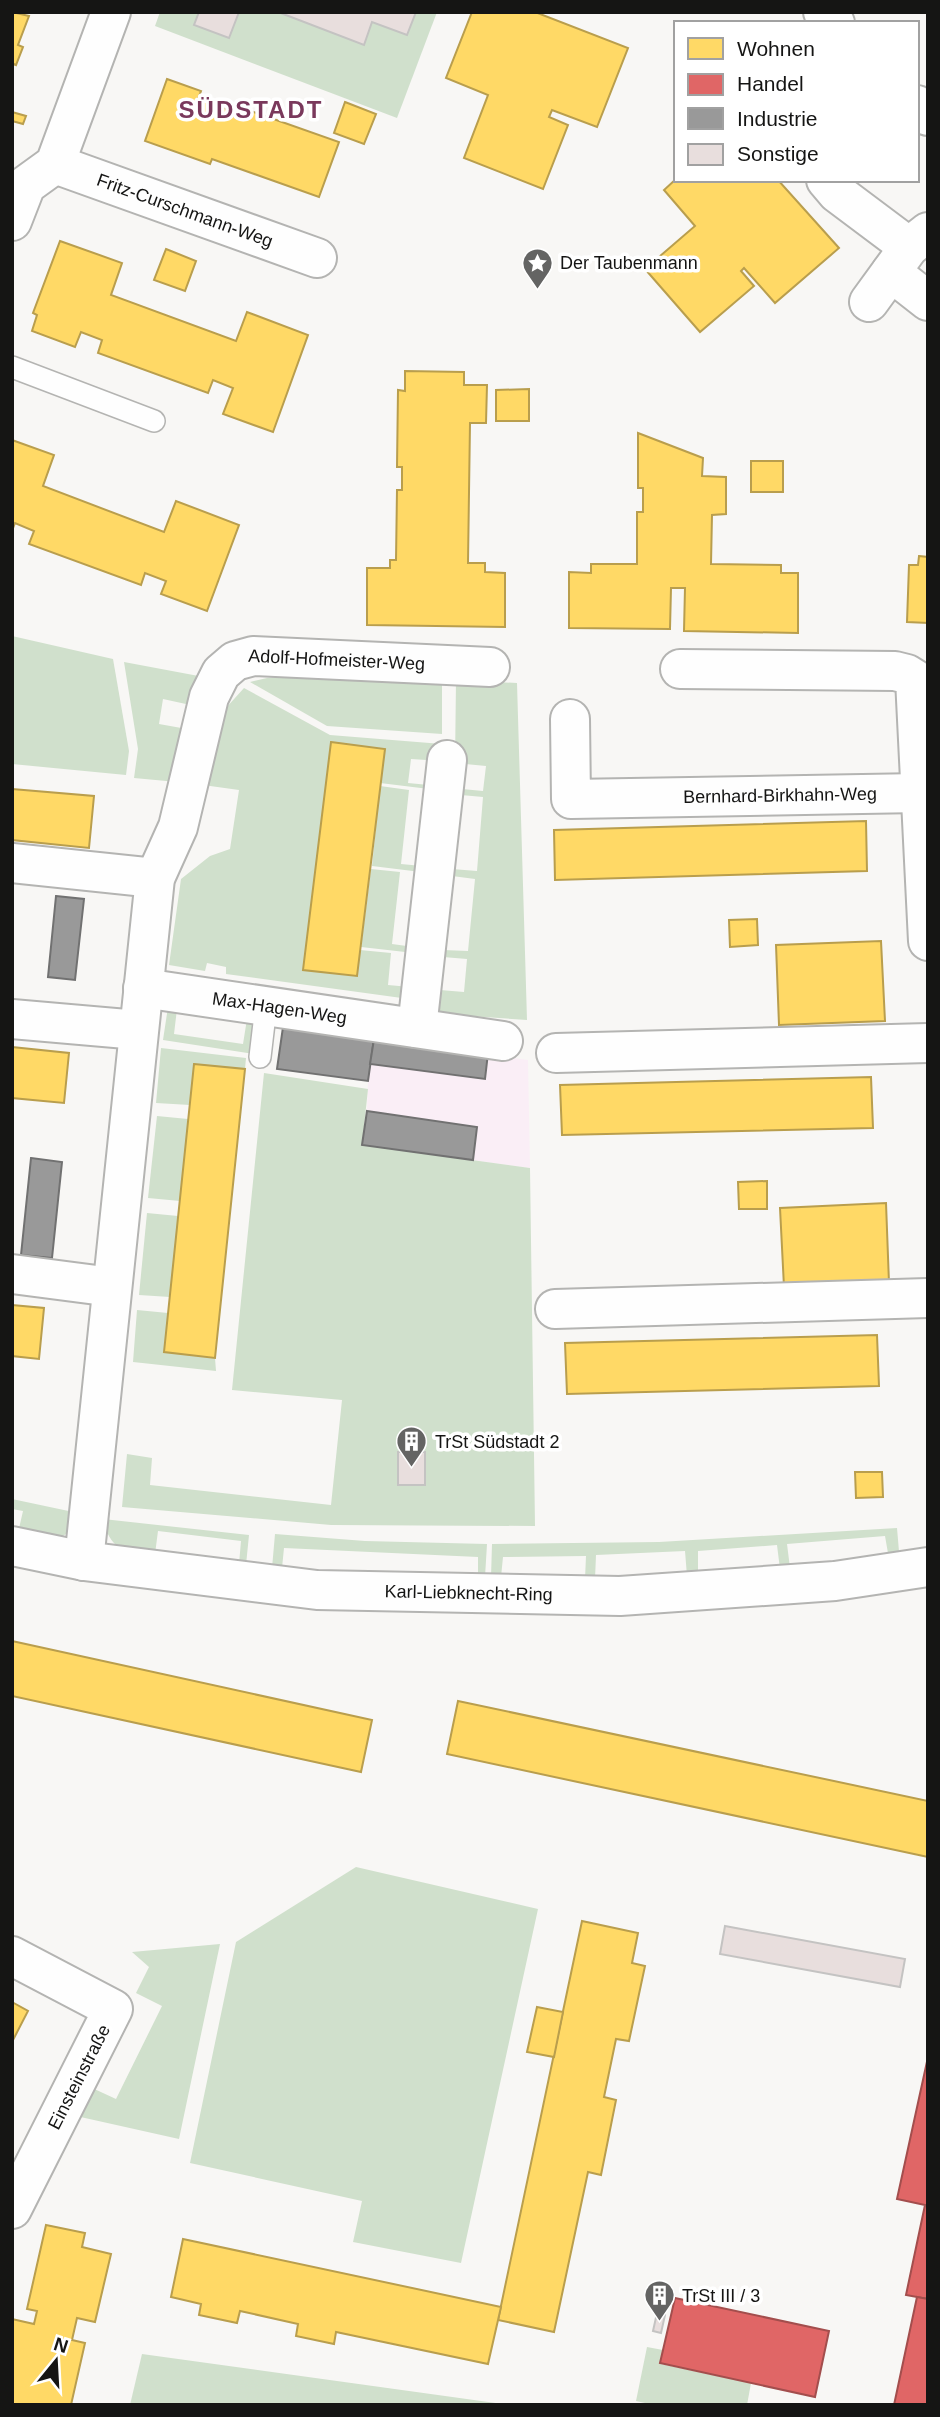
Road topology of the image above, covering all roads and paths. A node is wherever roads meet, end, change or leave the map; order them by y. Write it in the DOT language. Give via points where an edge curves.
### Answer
graph roads {
  1 [pos="111,12"];
  2 [pos="55,163"];
  3 [pos="828,182"];
  4 [pos="12,221"];
  5 [pos="909,250"];
  6 [pos="317,258"];
  7 [pos="928,301"];
  8 [pos="869,302"];
  9 [pos="12,367"];
  10 [pos="154,421"];
  11 [pos="490,667"];
  12 [pos="680,669"];
  13 [pos="570,719"];
  14 [pos="447,760"];
  15 [pos="920,793"];
  16 [pos="12,863"];
  17 [pos="155,878"];
  18 [pos="928,941"];
  19 [pos="143,988"];
  20 [pos="266,1006"];
  21 [pos="12,1018"];
  22 [pos="417,1028"];
  23 [pos="138,1030"];
  24 [pos="502,1041"];
  25 [pos="928,1043"];
  26 [pos="556,1053"];
  27 [pos="260,1057"];
  28 [pos="12,1274"];
  29 [pos="113,1287"];
  30 [pos="928,1298"];
  31 [pos="555,1308"];
  32 [pos="12,1546"];
  33 [pos="84,1561"];
  34 [pos="928,1567"];
  35 [pos="12,1956"];
  36 [pos="12,2209"];
  1 -- 2 [label="street"];
  2 -- 4 [label="street" via="26,185"];
  2 -- 6 [label="street, Fritz-Curschmann-Weg"];
  3 -- 5 [label="street"];
  5 -- 7 [label="street"];
  5 -- 8 [label="street"];
  9 -- 10 [label="lane"];
  11 -- 17 [label="street, Adolf-Hofmeister-Weg" via="253,656 235,661 221,673 209,697 178,827"];
  12 -- 15 [label="street" via="907,674 915,679 917,689"];
  13 -- 15 [label="street, Bernhard-Birkhahn-Weg" via="571,799"];
  14 -- 22 [label="street"];
  15 -- 18 [label="street"];
  16 -- 17 [label="street"];
  17 -- 19 [label="street"];
  19 -- 20 [label="street, Max-Hagen-Weg"];
  19 -- 23 [label="street"];
  20 -- 22 [label="street, Max-Hagen-Weg"];
  20 -- 27 [label="lane"];
  21 -- 23 [label="street"];
  22 -- 24 [label="street, Max-Hagen-Weg"];
  23 -- 29 [label="street"];
  25 -- 26 [label="street"];
  28 -- 29 [label="street"];
  29 -- 33 [label="street"];
  30 -- 31 [label="street"];
  32 -- 33 [label="street, Karl-Liebknecht-Ring"];
  33 -- 34 [label="street, Karl-Liebknecht-Ring" via="317,1590 620,1596 835,1581"];
  35 -- 36 [label="street, Einsteinstraße" via="113,2009"];
}
